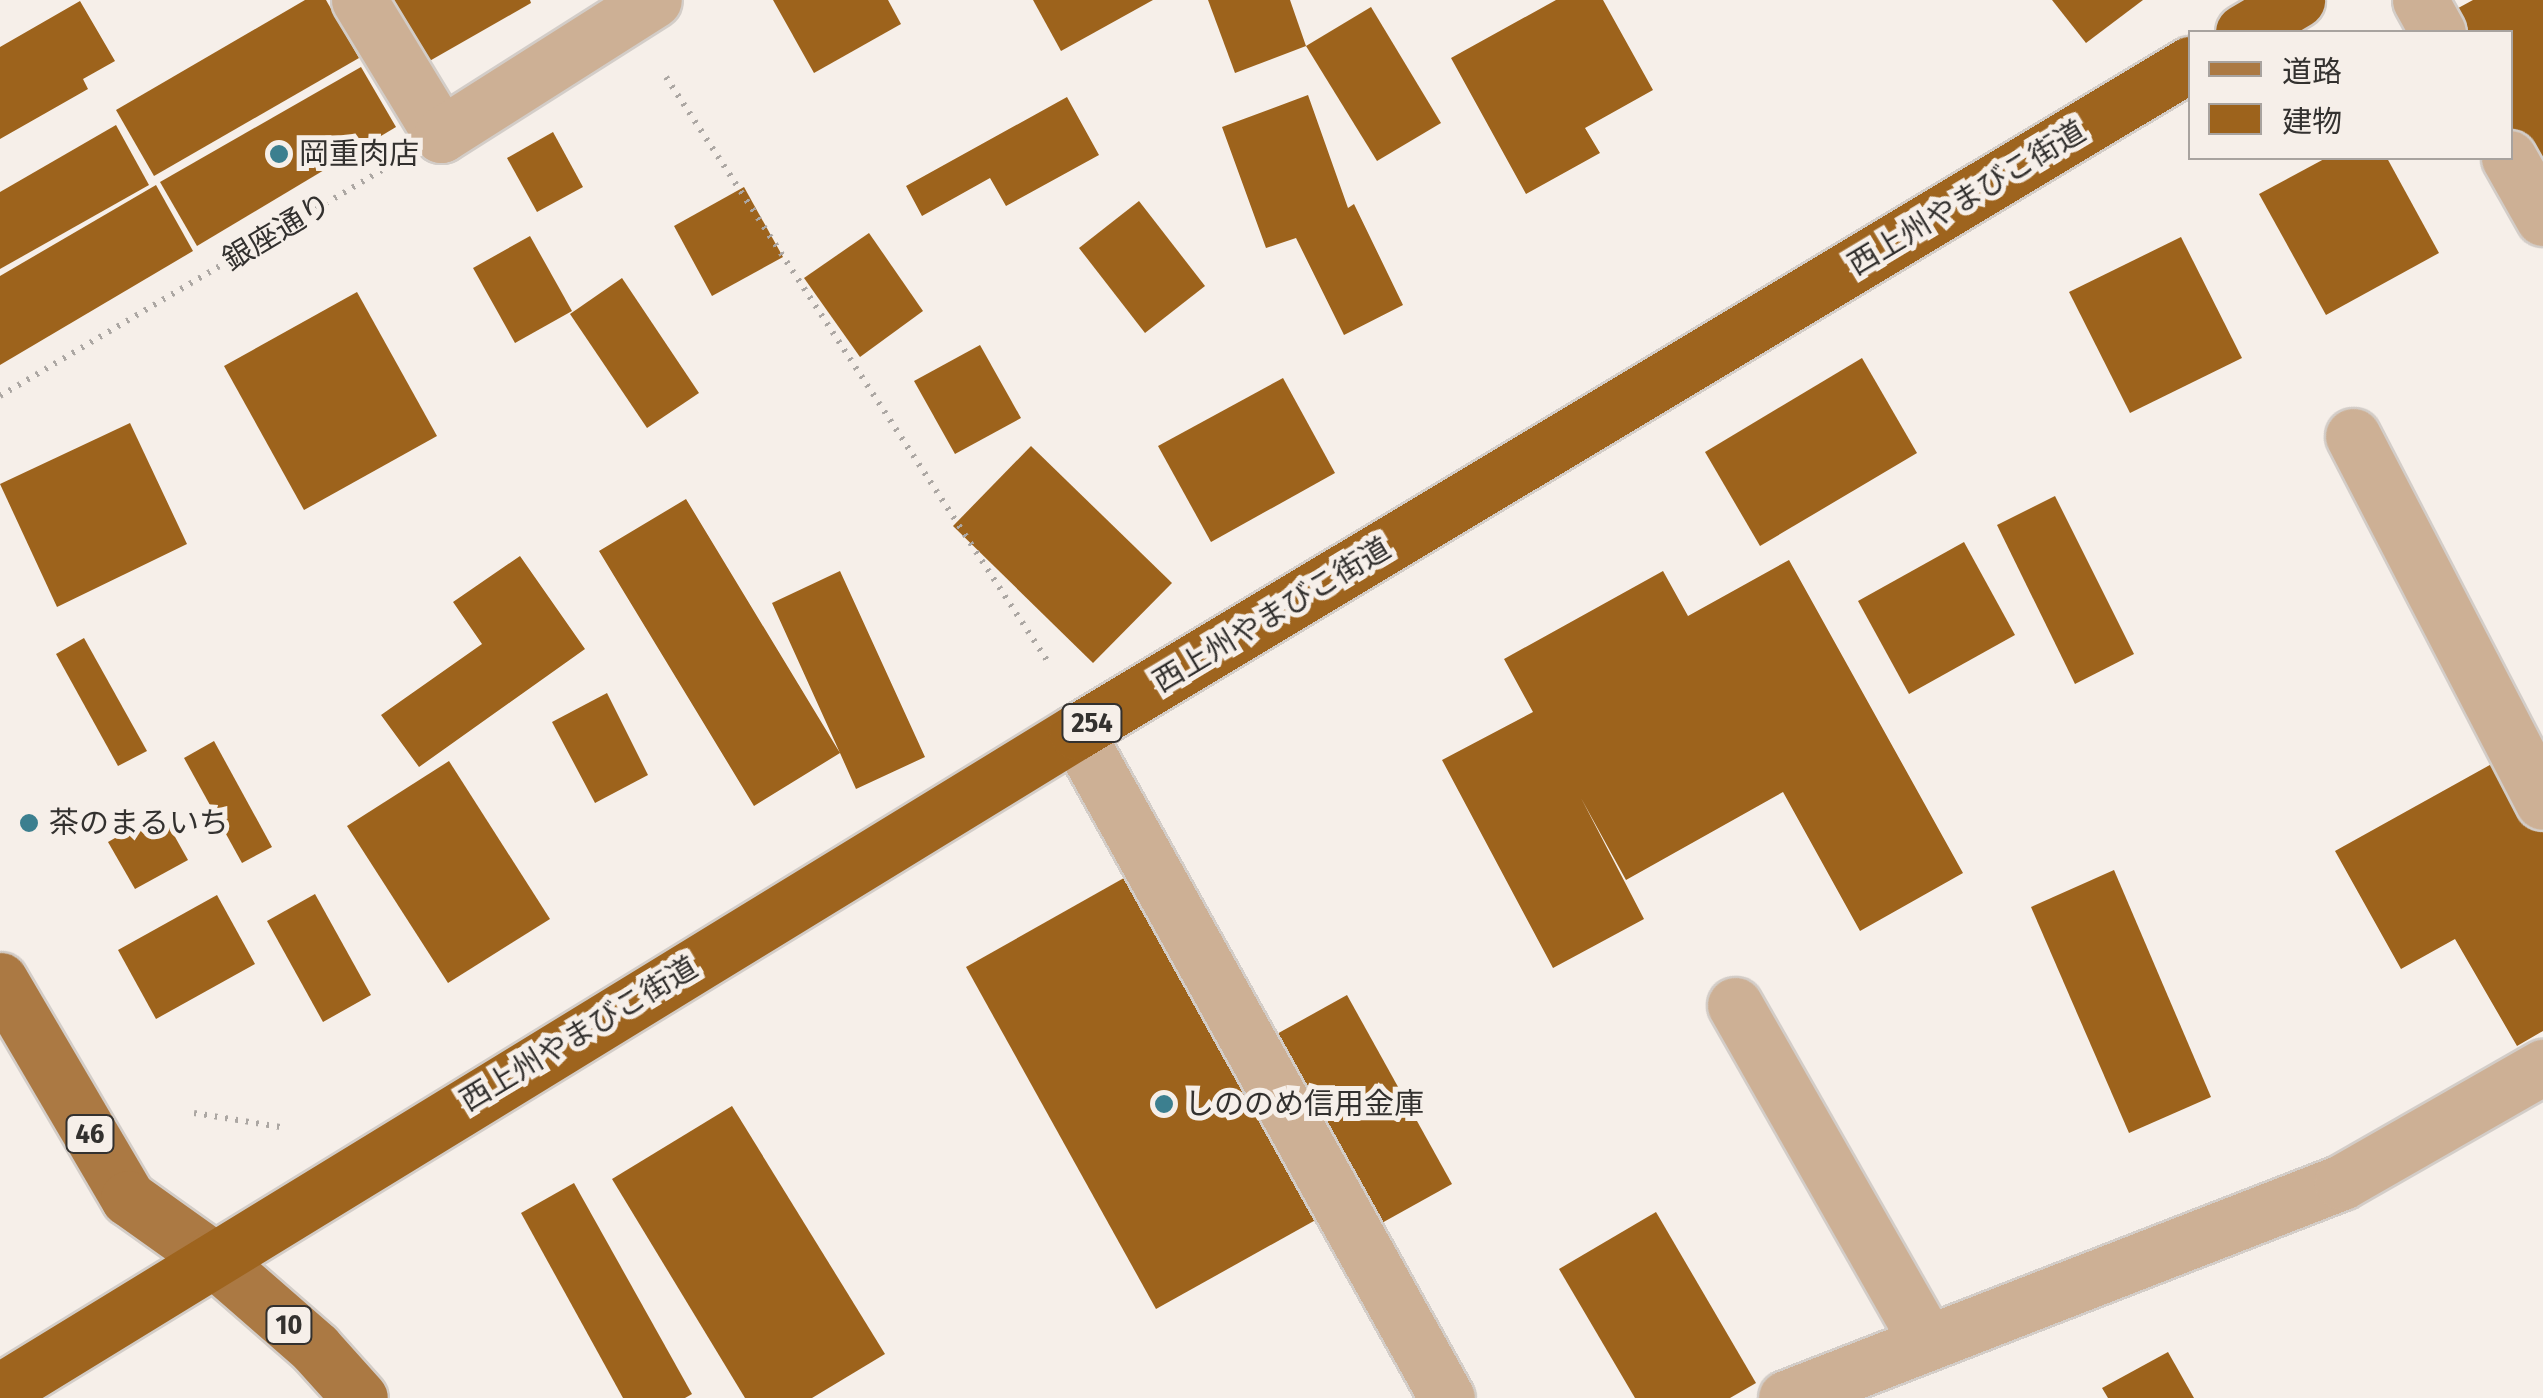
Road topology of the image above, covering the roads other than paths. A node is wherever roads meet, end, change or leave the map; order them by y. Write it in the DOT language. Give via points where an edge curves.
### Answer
graph roads {
  1 [pos="358,0"];
  2 [pos="2297,0"];
  3 [pos="2420,0"];
  4 [pos="640,8"];
  5 [pos="2246,30"];
  6 [pos="2437,30"];
  7 [pos="2188,65"];
  8 [pos="2510,160"];
  9 [pos="2543,218"];
  10 [pos="2353,436"];
  11 [pos="1082,729"];
  12 [pos="2543,802"];
  13 [pos="0,980"];
  14 [pos="1735,1004"];
  15 [pos="2543,1067"];
  16 [pos="212,1258"];
  17 [pos="1927,1341"];
  18 [pos="0,1391"];
  19 [pos="360,1398"];
  20 [pos="1447,1398"];
  21 [pos="1786,1398"];
  1 -- 4 [label="street" via="441,135"];
  2 -- 5 [label="highway"];
  3 -- 6 [label="street"];
  7 -- 11 [label="highway, 西上州やまびこ街道 / 254"];
  8 -- 9 [label="street"];
  10 -- 12 [label="street"];
  11 -- 16 [label="highway, 西上州やまびこ街道 / 254"];
  11 -- 20 [label="street"];
  13 -- 16 [label="main road, 46" via="128,1198"];
  14 -- 17 [label="street"];
  15 -- 17 [label="street" via="2342,1182"];
  16 -- 18 [label="highway, 西上州やまびこ街道 / 254"];
  16 -- 19 [label="main road, 10" via="315,1348"];
  17 -- 21 [label="street"];
}
